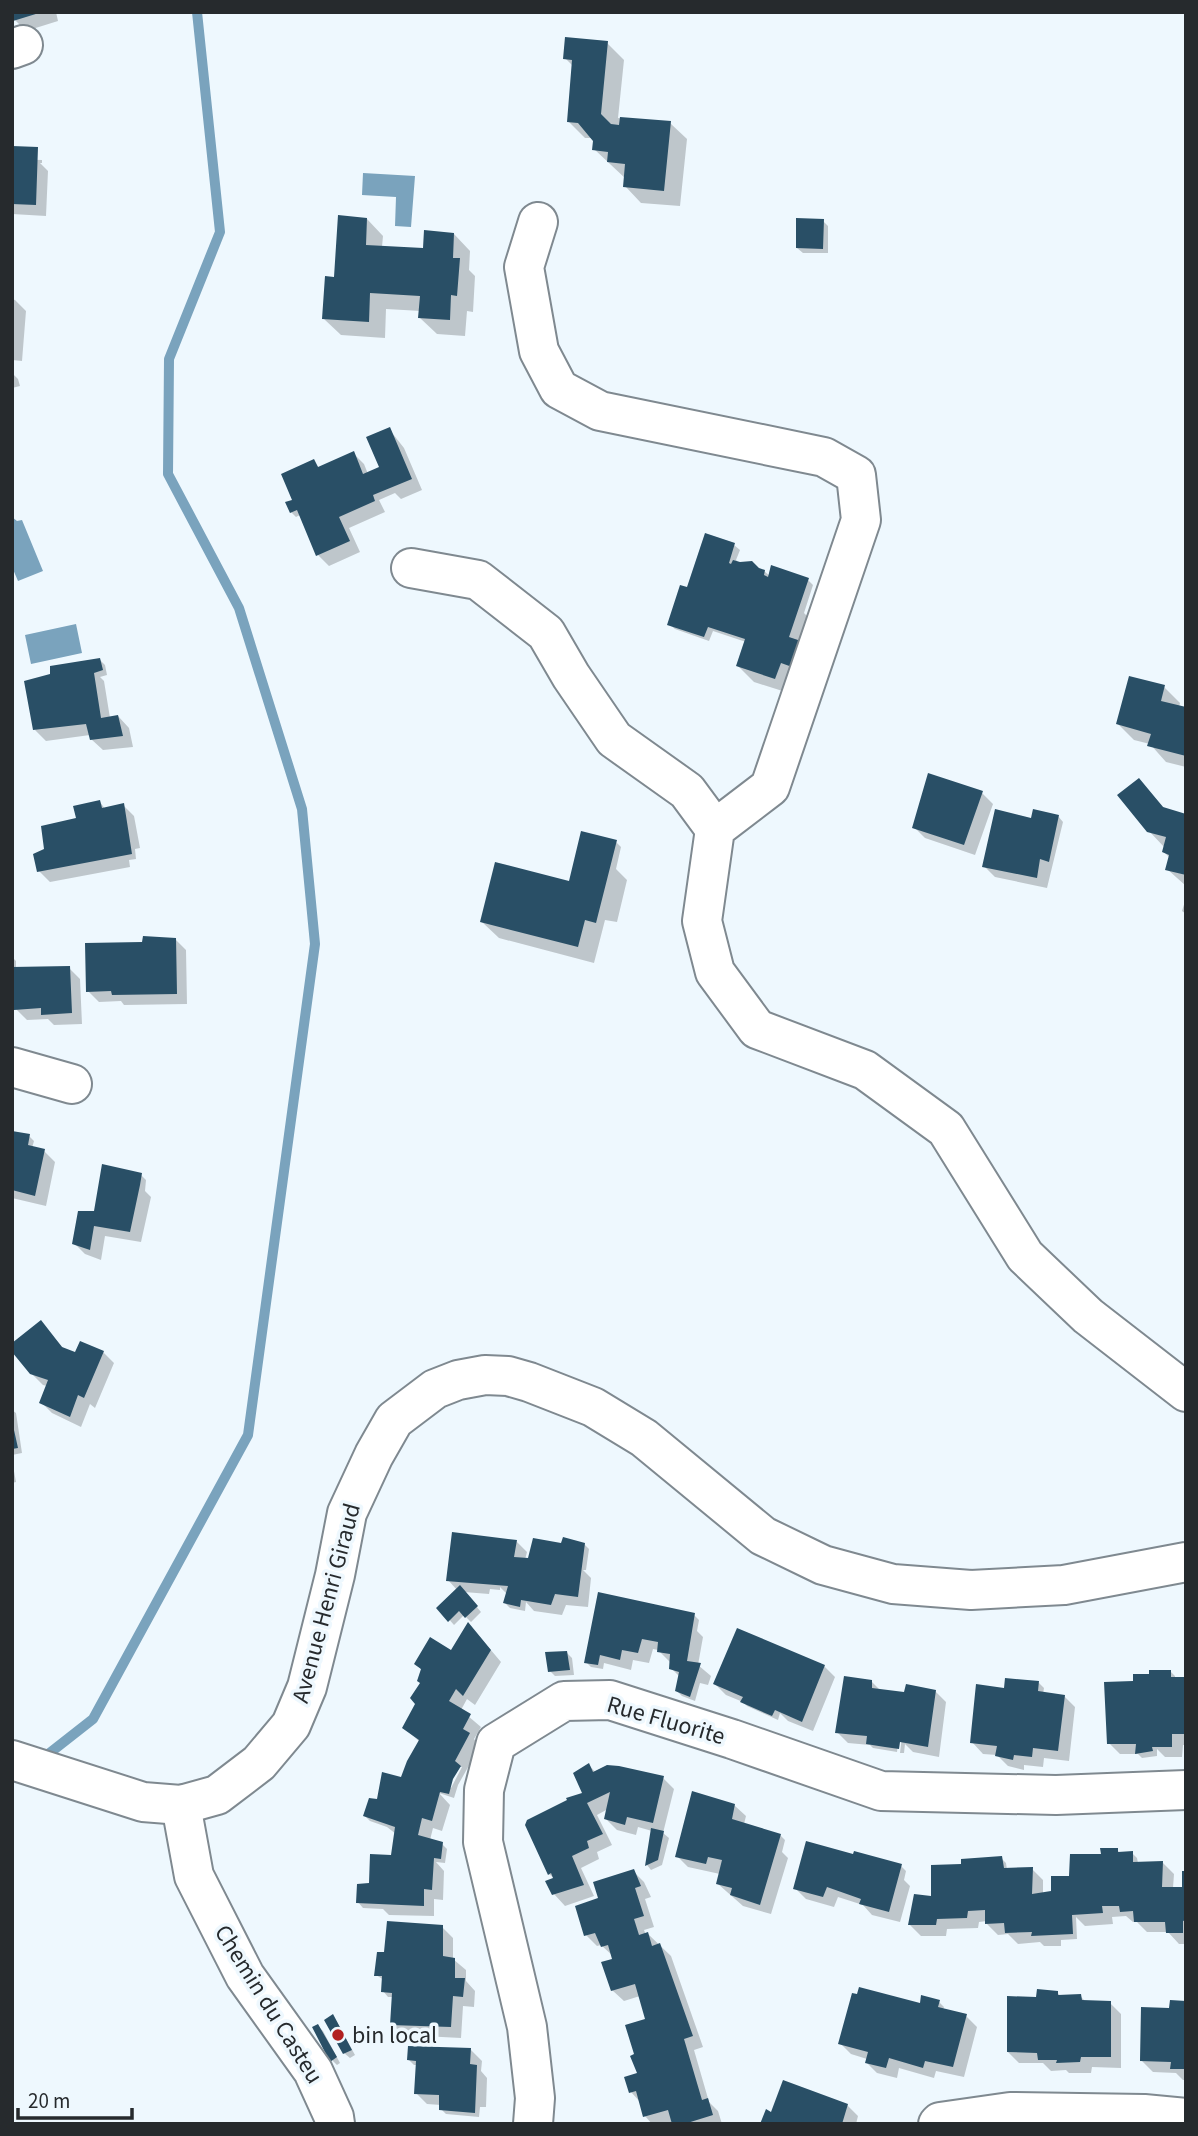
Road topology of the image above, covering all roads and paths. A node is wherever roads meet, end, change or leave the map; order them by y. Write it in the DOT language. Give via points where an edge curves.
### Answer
graph roads {
  1 [pos="538,222"];
  2 [pos="411,568"];
  3 [pos="715,829"];
  4 [pos="12,1067"];
  5 [pos="72,1084"];
  6 [pos="1186,1392"];
  7 [pos="1186,1562"];
  8 [pos="12,1760"];
  9 [pos="1186,1790"];
  10 [pos="181,1805"];
  11 [pos="1186,2118"];
  12 [pos="335,2124"];
  13 [pos="533,2124"];
  14 [pos="938,2124"];
  1 -- 3 [label="street" via="524,267 539,351 559,389 600,411 824,457 856,475 862,520 770,787"];
  2 -- 3 [label="street" via="478,580 545,632 614,739 687,791"];
  3 -- 6 [label="street" via="702,921 715,972 757,1029 865,1070 946,1129 1025,1256 1088,1316"];
  4 -- 5 [label="street"];
  7 -- 10 [label="street, Avenue Henri Giraud" via="1064,1585 971,1590 893,1584 823,1565 763,1536 644,1438 593,1407 508,1376 458,1380 435,1389 394,1420 374,1455 347,1513 307,1687 291,1725 259,1763 217,1795"];
  8 -- 10 [label="street, Avenue Henri Giraud" via="143,1802"];
  9 -- 13 [label="street, Rue Fluorite" via="1056,1795 881,1791 610,1700 564,1701 496,1743 484,1790 483,1842 527,2027 535,2098"];
  10 -- 12 [label="street, Chemin du Casteu" via="194,1876 245,1976 313,2071"];
  11 -- 14 [label="street" via="1010,2112"];
}
